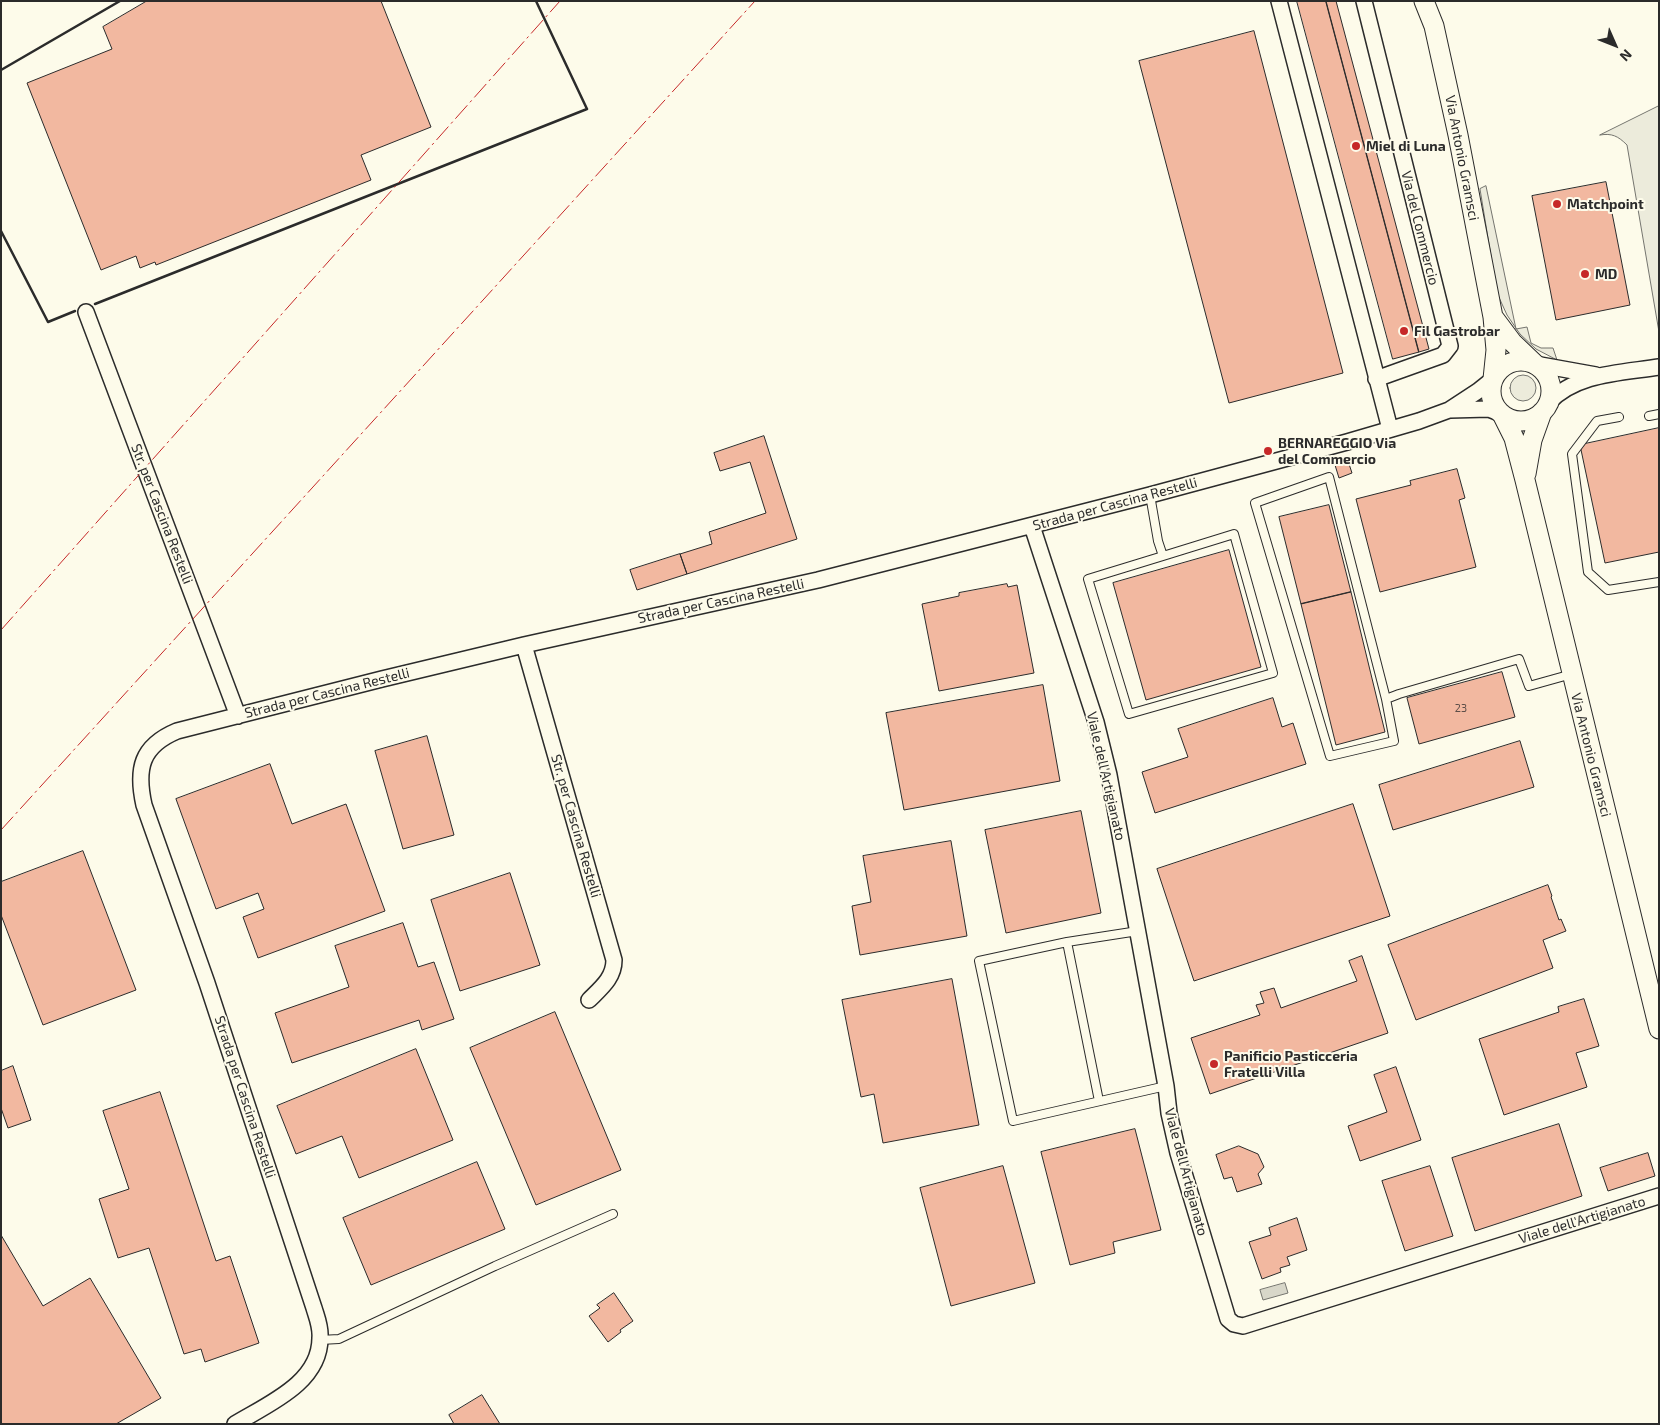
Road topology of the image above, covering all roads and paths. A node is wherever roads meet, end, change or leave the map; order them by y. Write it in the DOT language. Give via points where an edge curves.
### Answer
graph roads {
  1 [pos="1279,1"];
  2 [pos="1364,1"];
  3 [pos="1424,1"];
  4 [pos="86,312"];
  5 [pos="1493,317"];
  6 [pos="1535,364"];
  7 [pos="1659,367"];
  8 [pos="1602,376"];
  9 [pos="1376,379"];
  10 [pos="1493,379"];
  11 [pos="1545,407"];
  12 [pos="1449,410"];
  13 [pos="1502,414"];
  14 [pos="1659,414"];
  15 [pos="1649,416"];
  16 [pos="1619,417"];
  17 [pos="1390,429"];
  18 [pos="1525,480"];
  19 [pos="1150,495"];
  20 [pos="1032,526"];
  21 [pos="1163,556"];
  22 [pos="1659,582"];
  23 [pos="524,645"];
  24 [pos="1572,674"];
  25 [pos="1386,699"];
  26 [pos="238,716"];
  27 [pos="1138,931"];
  28 [pos="1067,942"];
  29 [pos="589,1000"];
  30 [pos="1659,1029"];
  31 [pos="1166,1086"];
  32 [pos="1099,1101"];
  33 [pos="1659,1196"];
  34 [pos="612,1214"];
  35 [pos="320,1340"];
  36 [pos="235,1424"];
  1 -- 9 [label="street"];
  2 -- 9 [label="street, Via del Commercio" via="1450,346 1443,355"];
  3 -- 5 [label="street, Via Antonio Gramsci" via="1434,26 1458,135"];
  4 -- 26 [label="street, Str. per Cascina Restelli"];
  5 -- 6 [label="street, Via Antonio Gramsci"];
  5 -- 10 [label="street, Via Antonio Gramsci" via="1496,350"];
  6 -- 8 [label="street"];
  6 -- 10 [label="street" via="1511,362"];
  6 -- 11 [label="street" via="1549,380 1551,390"];
  7 -- 8 [label="street"];
  8 -- 11 [label="street" via="1570,385"];
  9 -- 17 [label="street"];
  10 -- 12 [label="street"];
  10 -- 13 [label="street" via="1492,398"];
  11 -- 13 [label="street" via="1534,418 1524,421"];
  11 -- 18 [label="street, Via Antonio Gramsci" via="1532,440"];
  12 -- 13 [label="street" via="1488,409"];
  12 -- 17 [label="street"];
  13 -- 18 [label="street, Via Antonio Gramsci" via="1514,438"];
  14 -- 15 [label="lane"];
  16 -- 22 [label="lane" via="1597,421 1572,454 1588,572 1608,590"];
  17 -- 19 [label="street, Strada per Cascina Restelli"];
  18 -- 24 [label="street, Via Antonio Gramsci"];
  19 -- 20 [label="street, Strada per Cascina Restelli"];
  19 -- 21 [label="lane"];
  20 -- 23 [label="street, Strada per Cascina Restelli" via="818,580"];
  20 -- 27 [label="street, Viale dell'Artigianato" via="1096,722"];
  21 -- 21 [label="lane" via="1234,534 1273,673 1129,714 1088,580"];
  23 -- 26 [label="street, Strada per Cascina Restelli"];
  23 -- 29 [label="street, Str. per Cascina Restelli" via="614,960 614,970"];
  24 -- 25 [label="lane" via="1529,686 1519,659"];
  24 -- 30 [label="street, Via Antonio Gramsci"];
  25 -- 25 [label="lane" via="1394,741 1330,756 1255,503 1329,477"];
  26 -- 35 [label="street, Strada per Cascina Restelli" via="162,738 146,756 140,770 140,784 144,805 207,983 311,1298"];
  27 -- 28 [label="lane"];
  27 -- 31 [label="street, Viale dell'Artigianato"];
  28 -- 32 [label="lane"];
  28 -- 32 [label="lane" via="979,960 1013,1121"];
  31 -- 32 [label="lane"];
  31 -- 33 [label="street, Viale dell'Artigianato" via="1178,1153 1224,1307 1234,1324 1243,1326"];
  34 -- 35 [label="lane" via="339,1339"];
  35 -- 36 [label="street, Strada per Cascina Restelli" via="311,1369 299,1383"];
}
